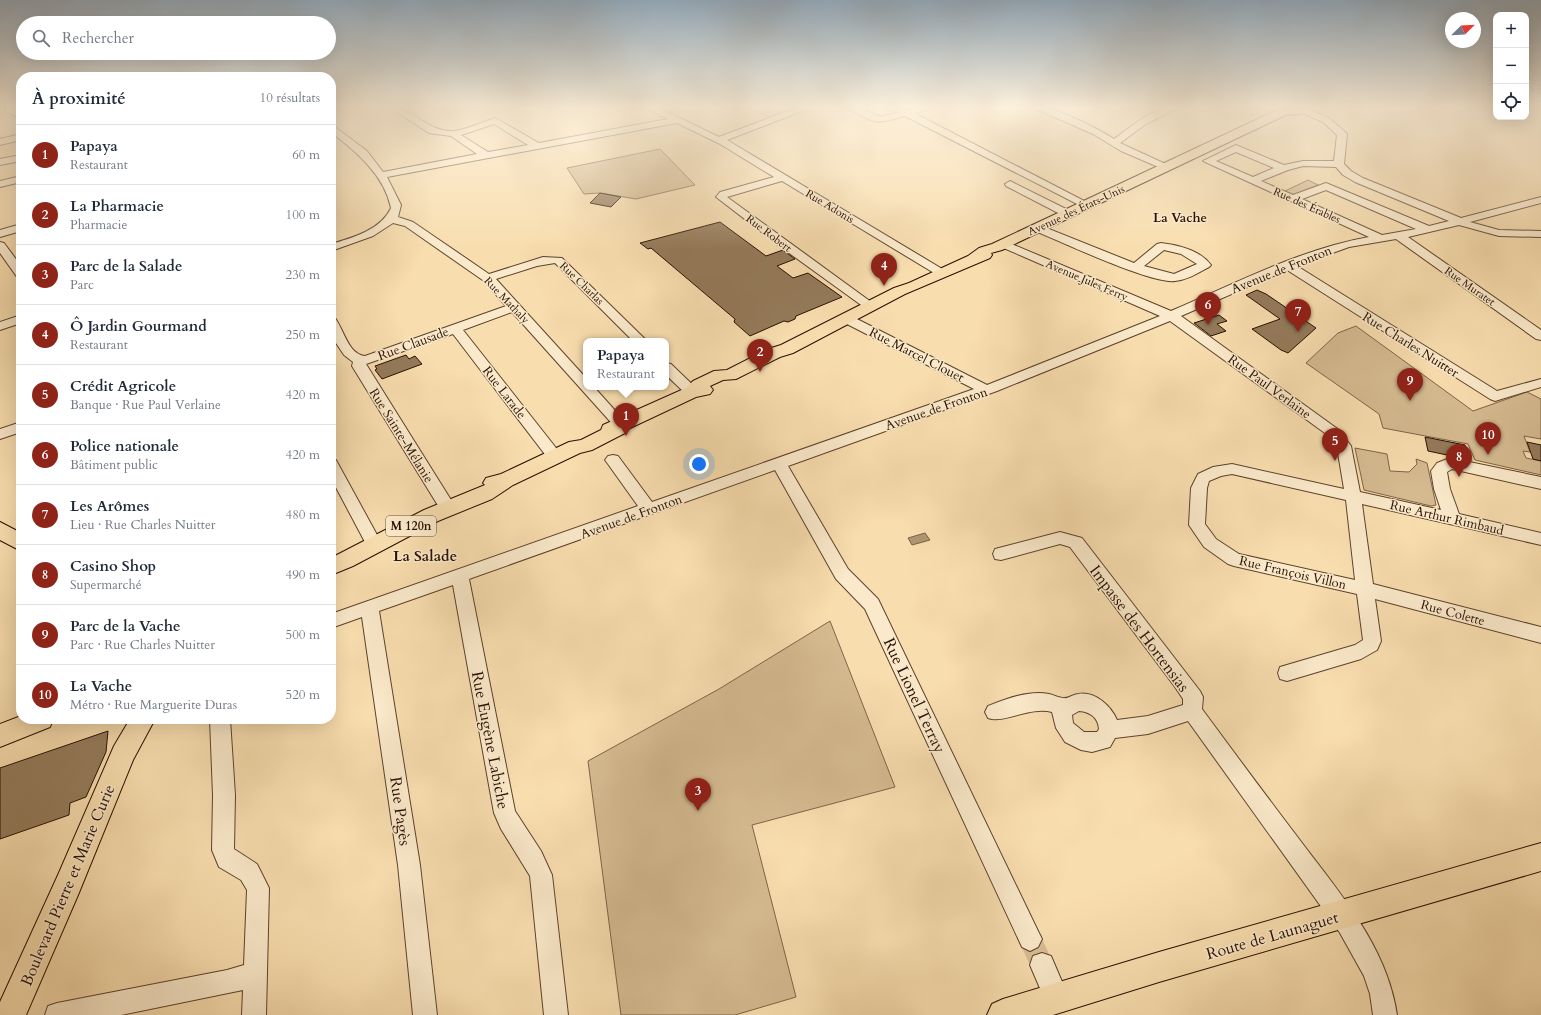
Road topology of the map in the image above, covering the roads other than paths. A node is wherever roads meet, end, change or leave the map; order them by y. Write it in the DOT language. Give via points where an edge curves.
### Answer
graph roads {
  1 [pos="365,154"];
  2 [pos="489,154"];
  3 [pos="743,154"];
  4 [pos="988,154"];
  5 [pos="1139,154"];
  6 [pos="1192,154"];
  7 [pos="1222,154"];
  8 [pos="1251,154"];
  9 [pos="1340,154"];
  10 [pos="485,155"];
  11 [pos="16,159"];
  12 [pos="0,162"];
  13 [pos="1339,164"];
  14 [pos="1167,167"];
  15 [pos="1282,168"];
  16 [pos="381,175"];
  17 [pos="782,178"];
  18 [pos="16,180"];
  19 [pos="1252,180"];
  20 [pos="0,184"];
  21 [pos="1010,184"];
  22 [pos="1292,199"];
  23 [pos="1541,200"];
  24 [pos="1087,205"];
  25 [pos="1068,214"];
  26 [pos="393,218"];
  27 [pos="1461,222"];
  28 [pos="1039,228"];
  29 [pos="16,229"];
  30 [pos="1428,230"];
  31 [pos="0,234"];
  32 [pos="1541,234"];
  33 [pos="1399,236"];
  34 [pos="1383,239"];
  35 [pos="0,245"];
  36 [pos="336,246"];
  37 [pos="1000,246"];
  38 [pos="1287,265"];
  39 [pos="16,267"];
  40 [pos="1136,267"];
  41 [pos="943,273"];
  42 [pos="488,278"];
  43 [pos="879,303"];
  44 [pos="515,307"];
  45 [pos="1171,316"];
  46 [pos="847,319"];
  47 [pos="16,321"];
  48 [pos="0,326"];
  49 [pos="455,328"];
  50 [pos="336,329"];
  51 [pos="1541,336"];
  52 [pos="637,338"];
  53 [pos="360,361"];
  54 [pos="669,369"];
  55 [pos="1541,383"];
  56 [pos="583,384"];
  57 [pos="589,390"];
  58 [pos="986,390"];
  59 [pos="692,392"];
  60 [pos="621,426"];
  61 [pos="16,429"];
  62 [pos="0,434"];
  63 [pos="555,457"];
  64 [pos="614,460"];
  65 [pos="779,464"];
  66 [pos="336,473"];
  67 [pos="1541,483"];
  68 [pos="1353,496"];
  69 [pos="448,508"];
  70 [pos="649,509"];
  71 [pos="1452,518"];
  72 [pos="0,530"];
  73 [pos="1541,539"];
  74 [pos="16,540"];
  75 [pos="374,544"];
  76 [pos="1001,554"];
  77 [pos="336,558"];
  78 [pos="336,565"];
  79 [pos="460,576"];
  80 [pos="1365,589"];
  81 [pos="370,608"];
  82 [pos="336,619"];
  83 [pos="1541,635"];
  84 [pos="1287,673"];
  85 [pos="1064,709"];
  86 [pos="1192,711"];
  87 [pos="995,712"];
  88 [pos="16,717"];
  89 [pos="0,723"];
  90 [pos="29,724"];
  91 [pos="129,724"];
  92 [pos="140,724"];
  93 [pos="220,724"];
  94 [pos="1109,730"];
  95 [pos="0,736"];
  96 [pos="123,754"];
  97 [pos="1541,857"];
  98 [pos="1340,915"];
  99 [pos="1030,939"];
  100 [pos="1042,965"];
  101 [pos="254,974"];
  102 [pos="1056,998"];
  103 [pos="10,1015"];
  104 [pos="57,1015"];
  105 [pos="254,1015"];
  106 [pos="425,1015"];
  107 [pos="556,1015"];
  108 [pos="1003,1015"];
  109 [pos="1385,1015"];
  1 -- 16 [label="street"];
  2 -- 10 [label="street"];
  3 -- 17 [label="street, Rue Adonis"];
  4 -- 24 [label="street"];
  5 -- 14 [label="street"];
  6 -- 14 [label="main road, Avenue des États-Unis / M 120n"];
  7 -- 19 [label="street, Rue des Érables" via="1208,161"];
  8 -- 15 [label="street, Rue des Érables"];
  9 -- 13 [label="street"];
  10 -- 16 [label="street"];
  11 -- 12 [label="street"];
  13 -- 15 [label="street" via="1313,161"];
  13 -- 27 [label="street" via="1347,173 1359,180"];
  14 -- 24 [label="main road, Avenue des États-Unis / M 120n"];
  15 -- 19 [label="street"];
  16 -- 26 [label="street" via="395,202"];
  17 -- 41 [label="street, Rue Adonis"];
  17 -- 43 [label="street, Rue Robert" via="721,197 789,248"];
  18 -- 20 [label="street"];
  19 -- 22 [label="street, Rue des Érables"];
  21 -- 25 [label="street"];
  22 -- 30 [label="street" via="1323,186"];
  22 -- 34 [label="street, Rue des Érables"];
  23 -- 27 [label="street, Avenue de Fronton"];
  24 -- 25 [label="main road, Avenue des États-Unis / M 120n"];
  25 -- 28 [label="main road, Avenue des États-Unis / M 120n"];
  26 -- 36 [label="street" via="372,232"];
  26 -- 42 [label="street, Rue Mathaly" via="409,224"];
  27 -- 30 [label="street, Avenue de Fronton"];
  27 -- 32 [label="street" via="1491,232"];
  28 -- 37 [label="main road, Avenue des États-Unis / M 120n"];
  28 -- 40 [label="street"];
  29 -- 31 [label="street"];
  30 -- 33 [label="street, Avenue de Fronton"];
  33 -- 34 [label="street, Avenue de Fronton"];
  33 -- 51 [label="street, Rue Muratet"];
  34 -- 38 [label="street, Avenue de Fronton" via="1347,244"];
  35 -- 39 [label="street"];
  37 -- 41 [label="main road, Avenue des États-Unis / M 120n"];
  37 -- 45 [label="street, Avenue Jules Ferry"];
  38 -- 45 [label="street, Avenue de Fronton"];
  38 -- 55 [label="street, Rue Charles Nuitter" via="1495,396"];
  40 -- 40 [label="street" via="1161,246 1171,246 1200,259 1205,265 1175,278 1165,278"];
  41 -- 43 [label="main road, Avenue des États-Unis / M 120n" via="913,287 911,291 897,298"];
  42 -- 44 [label="street, Rue Mathaly"];
  42 -- 52 [label="street, Rue Charlas" via="532,264 558,260"];
  43 -- 46 [label="main road, Avenue des États-Unis / M 120n"];
  44 -- 49 [label="street, Rue Clausade"];
  44 -- 56 [label="street, Rue Mathaly"];
  45 -- 58 [label="street, Avenue de Fronton"];
  45 -- 68 [label="street, Rue Paul Verlaine" via="1334,433 1344,446"];
  46 -- 58 [label="street, Rue Marcel Clouet"];
  46 -- 59 [label="main road, Avenue des États-Unis / M 120n" via="774,353 705,390"];
  47 -- 48 [label="street"];
  49 -- 53 [label="street, Rue Clausade"];
  49 -- 63 [label="street, Rue Larade"];
  50 -- 53 [label="street, Rue Clausade" via="353,358"];
  53 -- 69 [label="street, Rue Sainte-Mélanie" via="359,366"];
  54 -- 59 [label="street"];
  57 -- 60 [label="street, Rue Mathaly"];
  58 -- 65 [label="street, Avenue de Fronton"];
  59 -- 60 [label="main road, Avenue des États-Unis / M 120n"];
  60 -- 63 [label="main road, Avenue des États-Unis / M 120n" via="591,443"];
  61 -- 62 [label="street"];
  63 -- 69 [label="main road, Avenue des États-Unis / M 120n" via="506,480 478,497"];
  64 -- 70 [label="street"];
  65 -- 70 [label="street, Avenue de Fronton"];
  65 -- 99 [label="street, Rue Lionel Terray" via="842,574 872,604"];
  66 -- 75 [label="street"];
  67 -- 71 [label="street" via="1450,463 1439,471"];
  68 -- 71 [label="street, Rue Arthur Rimbaud"];
  68 -- 80 [label="street, Rue Paul Verlaine"];
  68 -- 80 [label="street, Rue François Villon" via="1232,469 1218,471 1203,478 1197,525 1210,543 1234,559"];
  69 -- 75 [label="main road, Avenue des États-Unis / M 120n"];
  70 -- 79 [label="street, Avenue de Fronton"];
  71 -- 73 [label="street, Rue Arthur Rimbaud"];
  72 -- 74 [label="main road"];
  75 -- 77 [label="main road, Avenue des États-Unis / M 120n" via="359,547"];
  75 -- 78 [label="main road, Avenue des États-Unis / M 120n"];
  76 -- 86 [label="street, Impasse des Hortensias" via="1060,538 1076,542 1193,697"];
  79 -- 81 [label="street, Avenue de Fronton"];
  79 -- 107 [label="street, Rue Eugène Labiche" via="504,813 534,858 541,875"];
  80 -- 83 [label="street, Rue Colette"];
  80 -- 84 [label="street, Rue Paul Verlaine" via="1372,636 1370,645"];
  81 -- 82 [label="street, Avenue de Fronton"];
  81 -- 106 [label="street, Rue Pagès" via="409,865"];
  85 -- 87 [label="street" via="1058,704 1027,702"];
  85 -- 94 [label="street" via="1079,702 1092,705 1107,719"];
  85 -- 94 [label="street" via="1062,722 1077,739 1098,742 1103,740"];
  86 -- 94 [label="street" via="1148,725"];
  86 -- 98 [label="street, Impasse des Hortensias"];
  88 -- 89 [label="main road"];
  90 -- 95 [label="main road"];
  91 -- 96 [label="main road, Boulevard Pierre et Marie Curie"];
  92 -- 96 [label="main road, Boulevard Pierre et Marie Curie"];
  93 -- 101 [label="street" via="224,850 227,859 250,872 258,888"];
  96 -- 103 [label="main road, Boulevard Pierre et Marie Curie"];
  97 -- 98 [label="main road, Route de Launaguet"];
  98 -- 102 [label="main road, Route de Launaguet"];
  98 -- 109 [label="street, Impasse des Hortensias" via="1352,931 1374,972"];
  100 -- 102 [label="street"];
  101 -- 104 [label="street" via="227,982"];
  101 -- 105 [label="street"];
  102 -- 108 [label="main road, Route de Launaguet"];
}
